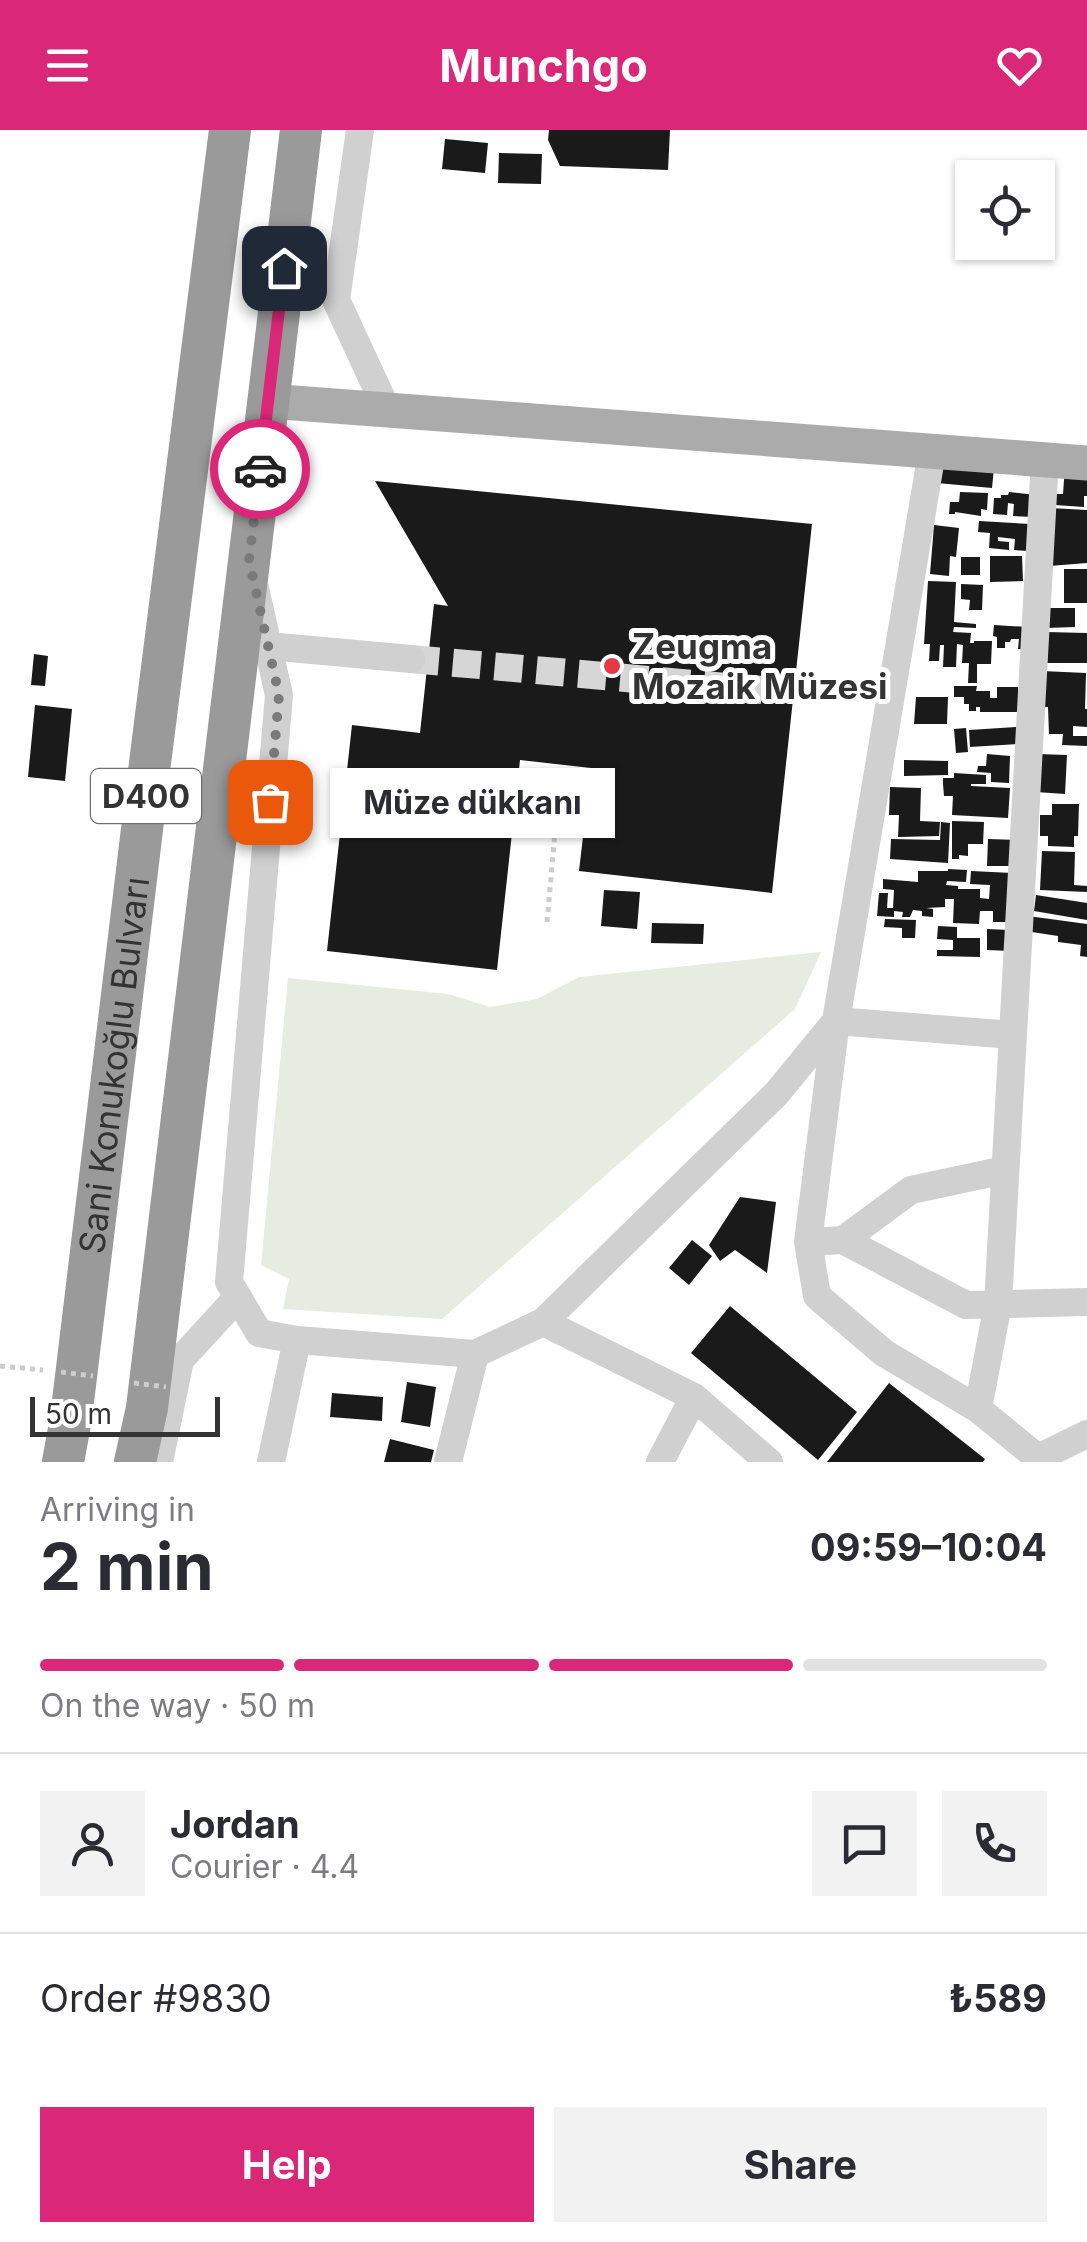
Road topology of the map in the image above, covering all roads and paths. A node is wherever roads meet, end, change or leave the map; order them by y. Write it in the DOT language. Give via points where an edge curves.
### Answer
graph roads {
  1 [pos="230,130"];
  2 [pos="301,130"];
  3 [pos="360,130"];
  4 [pos="268,400"];
  5 [pos="386,410"];
  6 [pos="932,452"];
  7 [pos="1045,458"];
  8 [pos="1087,463"];
  9 [pos="249,560"];
  10 [pos="268,646"];
  11 [pos="411,659"];
  12 [pos="560,776"];
  13 [pos="220,800"];
  14 [pos="270,802"];
  15 [pos="547,922"];
  16 [pos="836,1021"];
  17 [pos="1013,1035"];
  18 [pos="1006,1170"];
  19 [pos="843,1240"];
  20 [pos="808,1242"];
  21 [pos="238,1297"];
  22 [pos="1087,1302"];
  23 [pos="998,1304"];
  24 [pos="543,1322"];
  25 [pos="298,1340"];
  26 [pos="475,1354"];
  27 [pos="0,1366"];
  28 [pos="44,1370"];
  29 [pos="61,1372"];
  30 [pos="107,1378"];
  31 [pos="120,1380"];
  32 [pos="166,1387"];
  33 [pos="694,1397"];
  34 [pos="978,1409"];
  35 [pos="1087,1434"];
  36 [pos="1037,1460"];
  37 [pos="63,1462"];
  38 [pos="135,1462"];
  39 [pos="159,1462"];
  40 [pos="272,1462"];
  41 [pos="448,1462"];
  42 [pos="660,1462"];
  43 [pos="770,1462"];
  1 -- 37 [label="highway, Sani Konukoğlu Bulvarı / D400"];
  2 -- 4 [label="highway, Sani Konukoğlu Bulvarı / D400"];
  3 -- 5 [label="street" via="336,300"];
  4 -- 5 [label="main road"];
  4 -- 9 [label="highway, Sani Konukoğlu Bulvarı / D400"];
  5 -- 6 [label="main road"];
  6 -- 7 [label="main road"];
  6 -- 16 [label="street"];
  7 -- 8 [label="main road"];
  7 -- 17 [label="street"];
  9 -- 10 [label="street"];
  9 -- 13 [label="highway, Sani Konukoğlu Bulvarı / D400"];
  10 -- 11 [label="street"];
  10 -- 14 [label="street" via="279,695"];
  12 -- 15 [label="path"];
  13 -- 14 [label="street"];
  13 -- 38 [label="highway, Sani Konukoğlu Bulvarı / D400" via="148,1408"];
  14 -- 21 [label="street" via="229,1282"];
  16 -- 17 [label="street"];
  16 -- 20 [label="street"];
  16 -- 24 [label="street" via="778,1093"];
  17 -- 18 [label="street"];
  18 -- 19 [label="street" via="911,1190"];
  18 -- 23 [label="street"];
  19 -- 20 [label="street"];
  19 -- 23 [label="street" via="966,1305"];
  20 -- 34 [label="street" via="817,1296 884,1353"];
  21 -- 25 [label="street" via="259,1334"];
  21 -- 39 [label="street" via="180,1360"];
  22 -- 23 [label="street"];
  23 -- 34 [label="street"];
  24 -- 26 [label="street"];
  24 -- 33 [label="street"];
  25 -- 26 [label="street"];
  25 -- 40 [label="street"];
  26 -- 41 [label="street"];
  27 -- 28 [label="path"];
  29 -- 30 [label="path, bridge"];
  31 -- 32 [label="path, bridge"];
  33 -- 42 [label="street"];
  33 -- 43 [label="street"];
  34 -- 36 [label="street"];
  35 -- 36 [label="street"];
}
